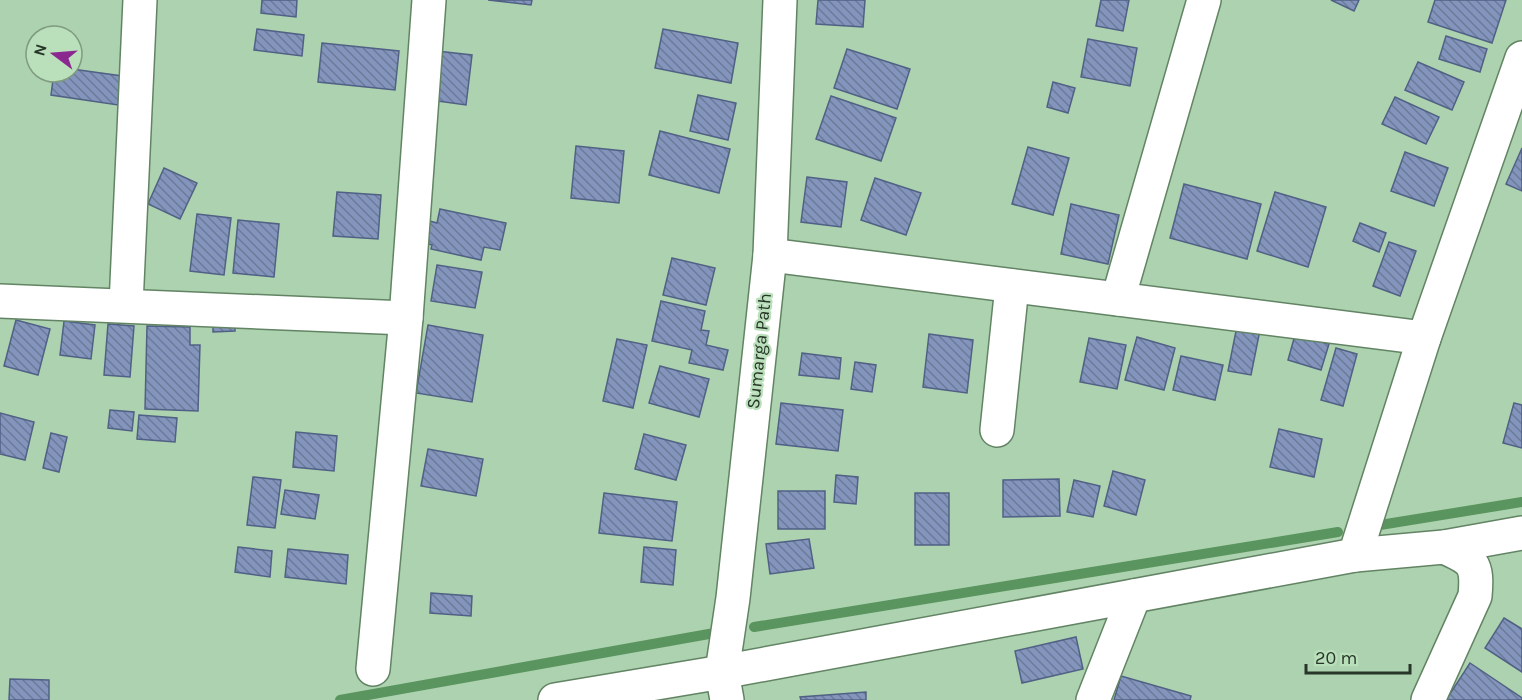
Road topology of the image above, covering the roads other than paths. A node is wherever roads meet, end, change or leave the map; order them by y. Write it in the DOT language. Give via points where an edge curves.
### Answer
graph roads {
  1 [pos="140,0"];
  2 [pos="429,0"];
  3 [pos="780,0"];
  4 [pos="1204,0"];
  5 [pos="1522,58"];
  6 [pos="770,255"];
  7 [pos="1012,286"];
  8 [pos="1118,299"];
  9 [pos="0,301"];
  10 [pos="126,306"];
  11 [pos="406,318"];
  12 [pos="1424,338"];
  13 [pos="997,430"];
  14 [pos="1522,533"];
  15 [pos="1444,546"];
  16 [pos="1355,555"];
  17 [pos="1134,596"];
  18 [pos="373,669"];
  19 [pos="724,686"];
  20 [pos="555,700"];
  21 [pos="1092,700"];
  22 [pos="1428,700"];
  1 -- 10 [label="street"];
  2 -- 11 [label="street"];
  3 -- 6 [label="street, Sumarga Path"];
  4 -- 8 [label="street"];
  5 -- 12 [label="street"];
  6 -- 7 [label="street"];
  6 -- 19 [label="street, Sumarga Path"];
  7 -- 8 [label="street"];
  7 -- 13 [label="street"];
  8 -- 12 [label="street"];
  9 -- 10 [label="street"];
  10 -- 11 [label="street"];
  11 -- 18 [label="street"];
  12 -- 16 [label="street"];
  14 -- 15 [label="street"];
  15 -- 16 [label="street"];
  15 -- 22 [label="street" via="1473,564 1477,578 1475,596"];
  16 -- 17 [label="street"];
  17 -- 19 [label="street"];
  17 -- 21 [label="street"];
  19 -- 20 [label="street"];
}
